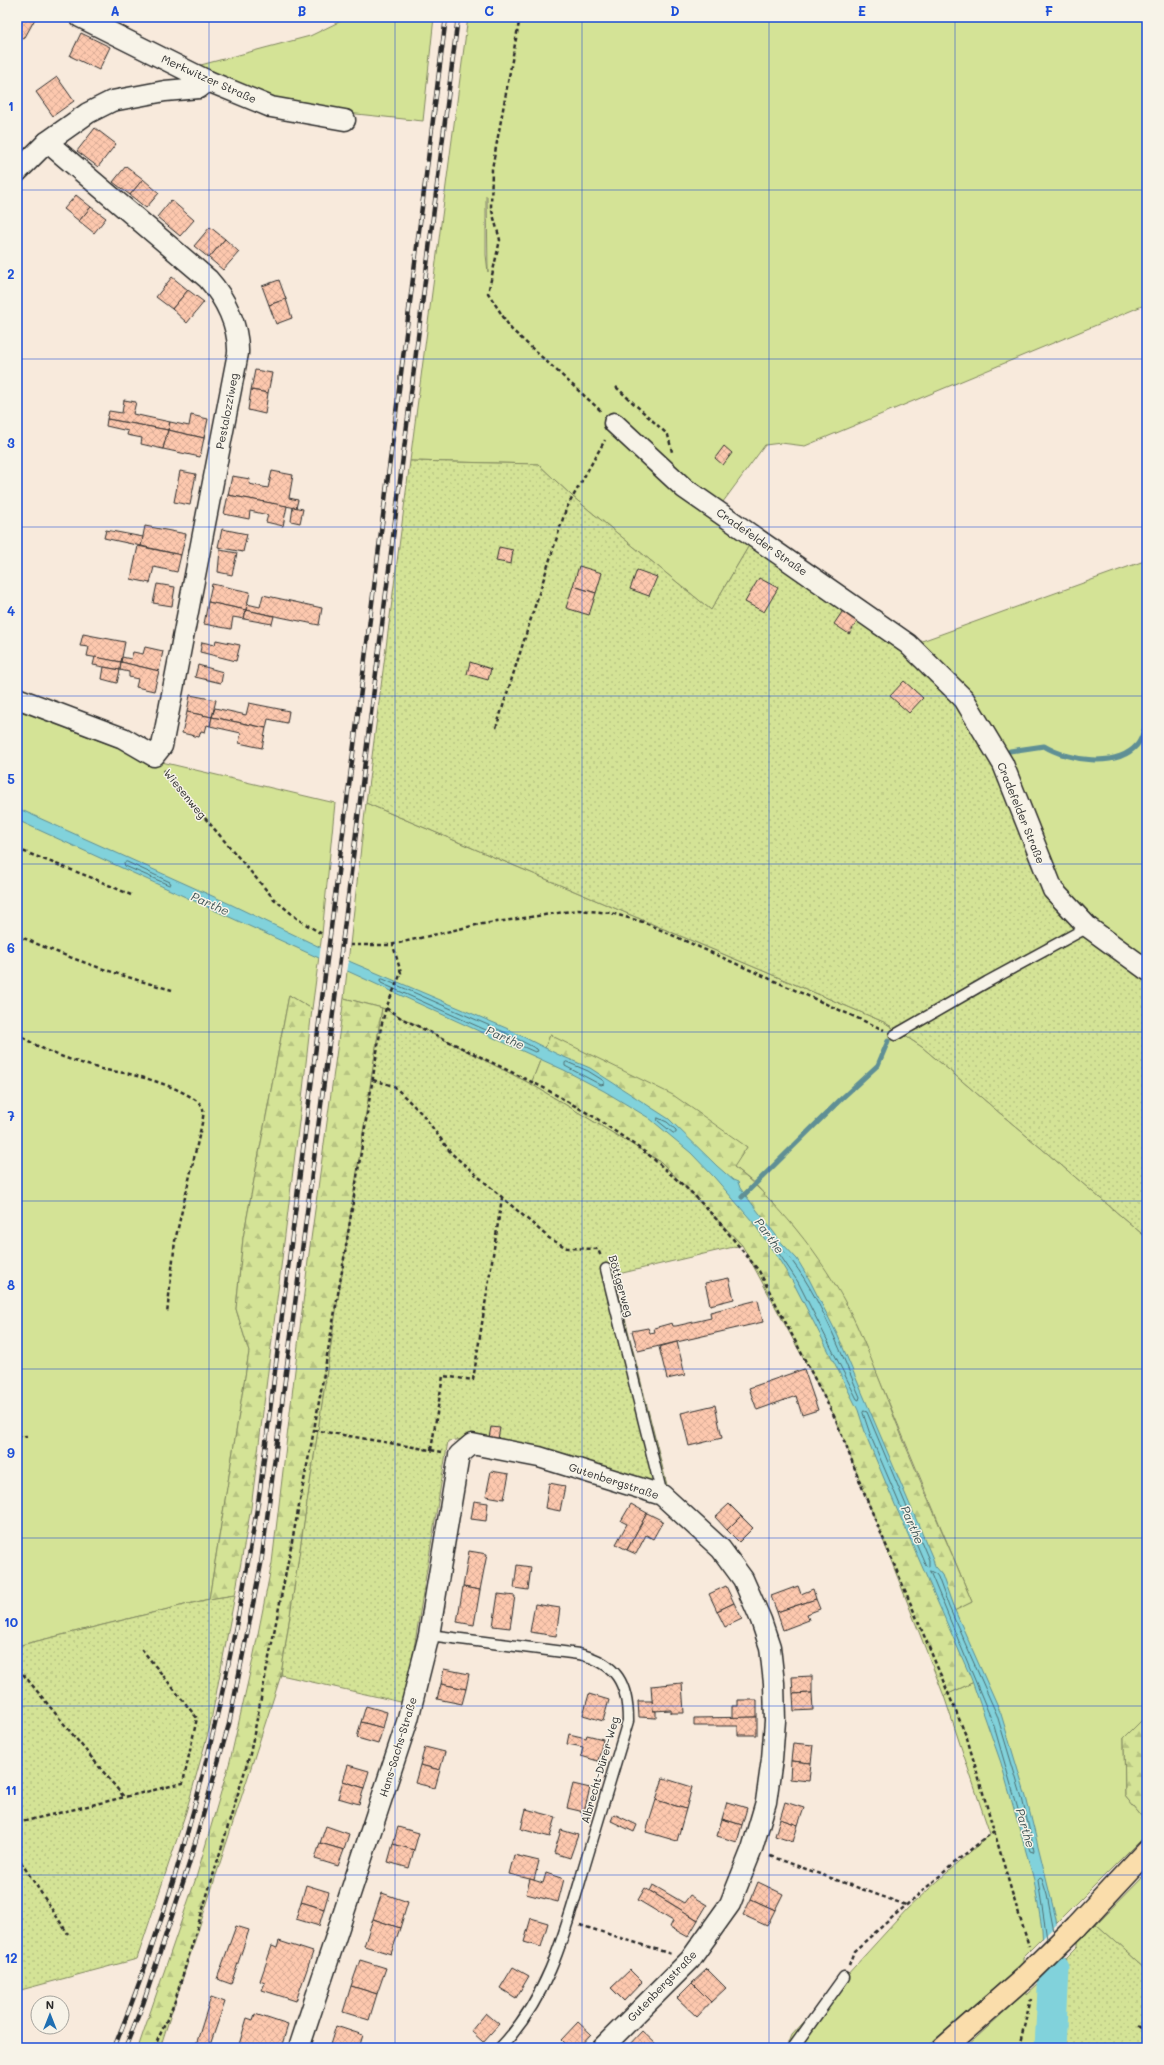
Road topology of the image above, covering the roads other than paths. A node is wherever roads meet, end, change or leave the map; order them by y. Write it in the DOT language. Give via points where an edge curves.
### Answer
graph roads {
  1 [pos="80,17"];
  2 [pos="208,81"];
  3 [pos="345,120"];
  4 [pos="47,142"];
  5 [pos="17,172"];
  6 [pos="614,424"];
  7 [pos="17,698"];
  8 [pos="1088,927"];
  9 [pos="1147,970"];
  10 [pos="895,1035"];
  11 [pos="606,1269"];
  12 [pos="465,1450"];
  13 [pos="662,1495"];
  14 [pos="428,1635"];
  15 [pos="1147,1851"];
  16 [pos="844,1977"];
  17 [pos="299,2048"];
  18 [pos="500,2048"];
  19 [pos="602,2048"];
  20 [pos="793,2048"];
  21 [pos="944,2048"];
  1 -- 2 [label="street, Merkwitzer Straße"];
  2 -- 3 [label="street, Merkwitzer Straße" via="271,106"];
  2 -- 4 [label="street" via="199,88 112,101 88,113"];
  4 -- 5 [label="street"];
  4 -- 7 [label="street, Pestalozziweg" via="218,290 228,309 238,342 238,353 162,746 154,756 123,738"];
  6 -- 8 [label="street, Cradefelder Straße" via="684,488 908,644 964,699 1003,764 1053,890"];
  8 -- 9 [label="street, Cradefelder Straße"];
  8 -- 10 [label="lane"];
  11 -- 13 [label="lane, Böttgerweg"];
  12 -- 13 [label="street, Gutenbergstraße" via="539,1457"];
  12 -- 14 [label="street, Hans-Sachs-Straße"];
  13 -- 19 [label="street, Gutenbergstraße" via="721,1548 743,1579 761,1620 770,1647 774,1683 772,1759 766,1802 752,1849 730,1904 690,1960"];
  14 -- 17 [label="street, Hans-Sachs-Straße" via="408,1719"];
  14 -- 18 [label="lane, Albrecht-Dürer-Weg" via="596,1658 608,1666 626,1691 628,1721 568,1922 545,1985 518,2030"];
  15 -- 21 [label="main road, bridge" via="1076,1926 1028,1986"];
  16 -- 20 [label="lane"];
}
